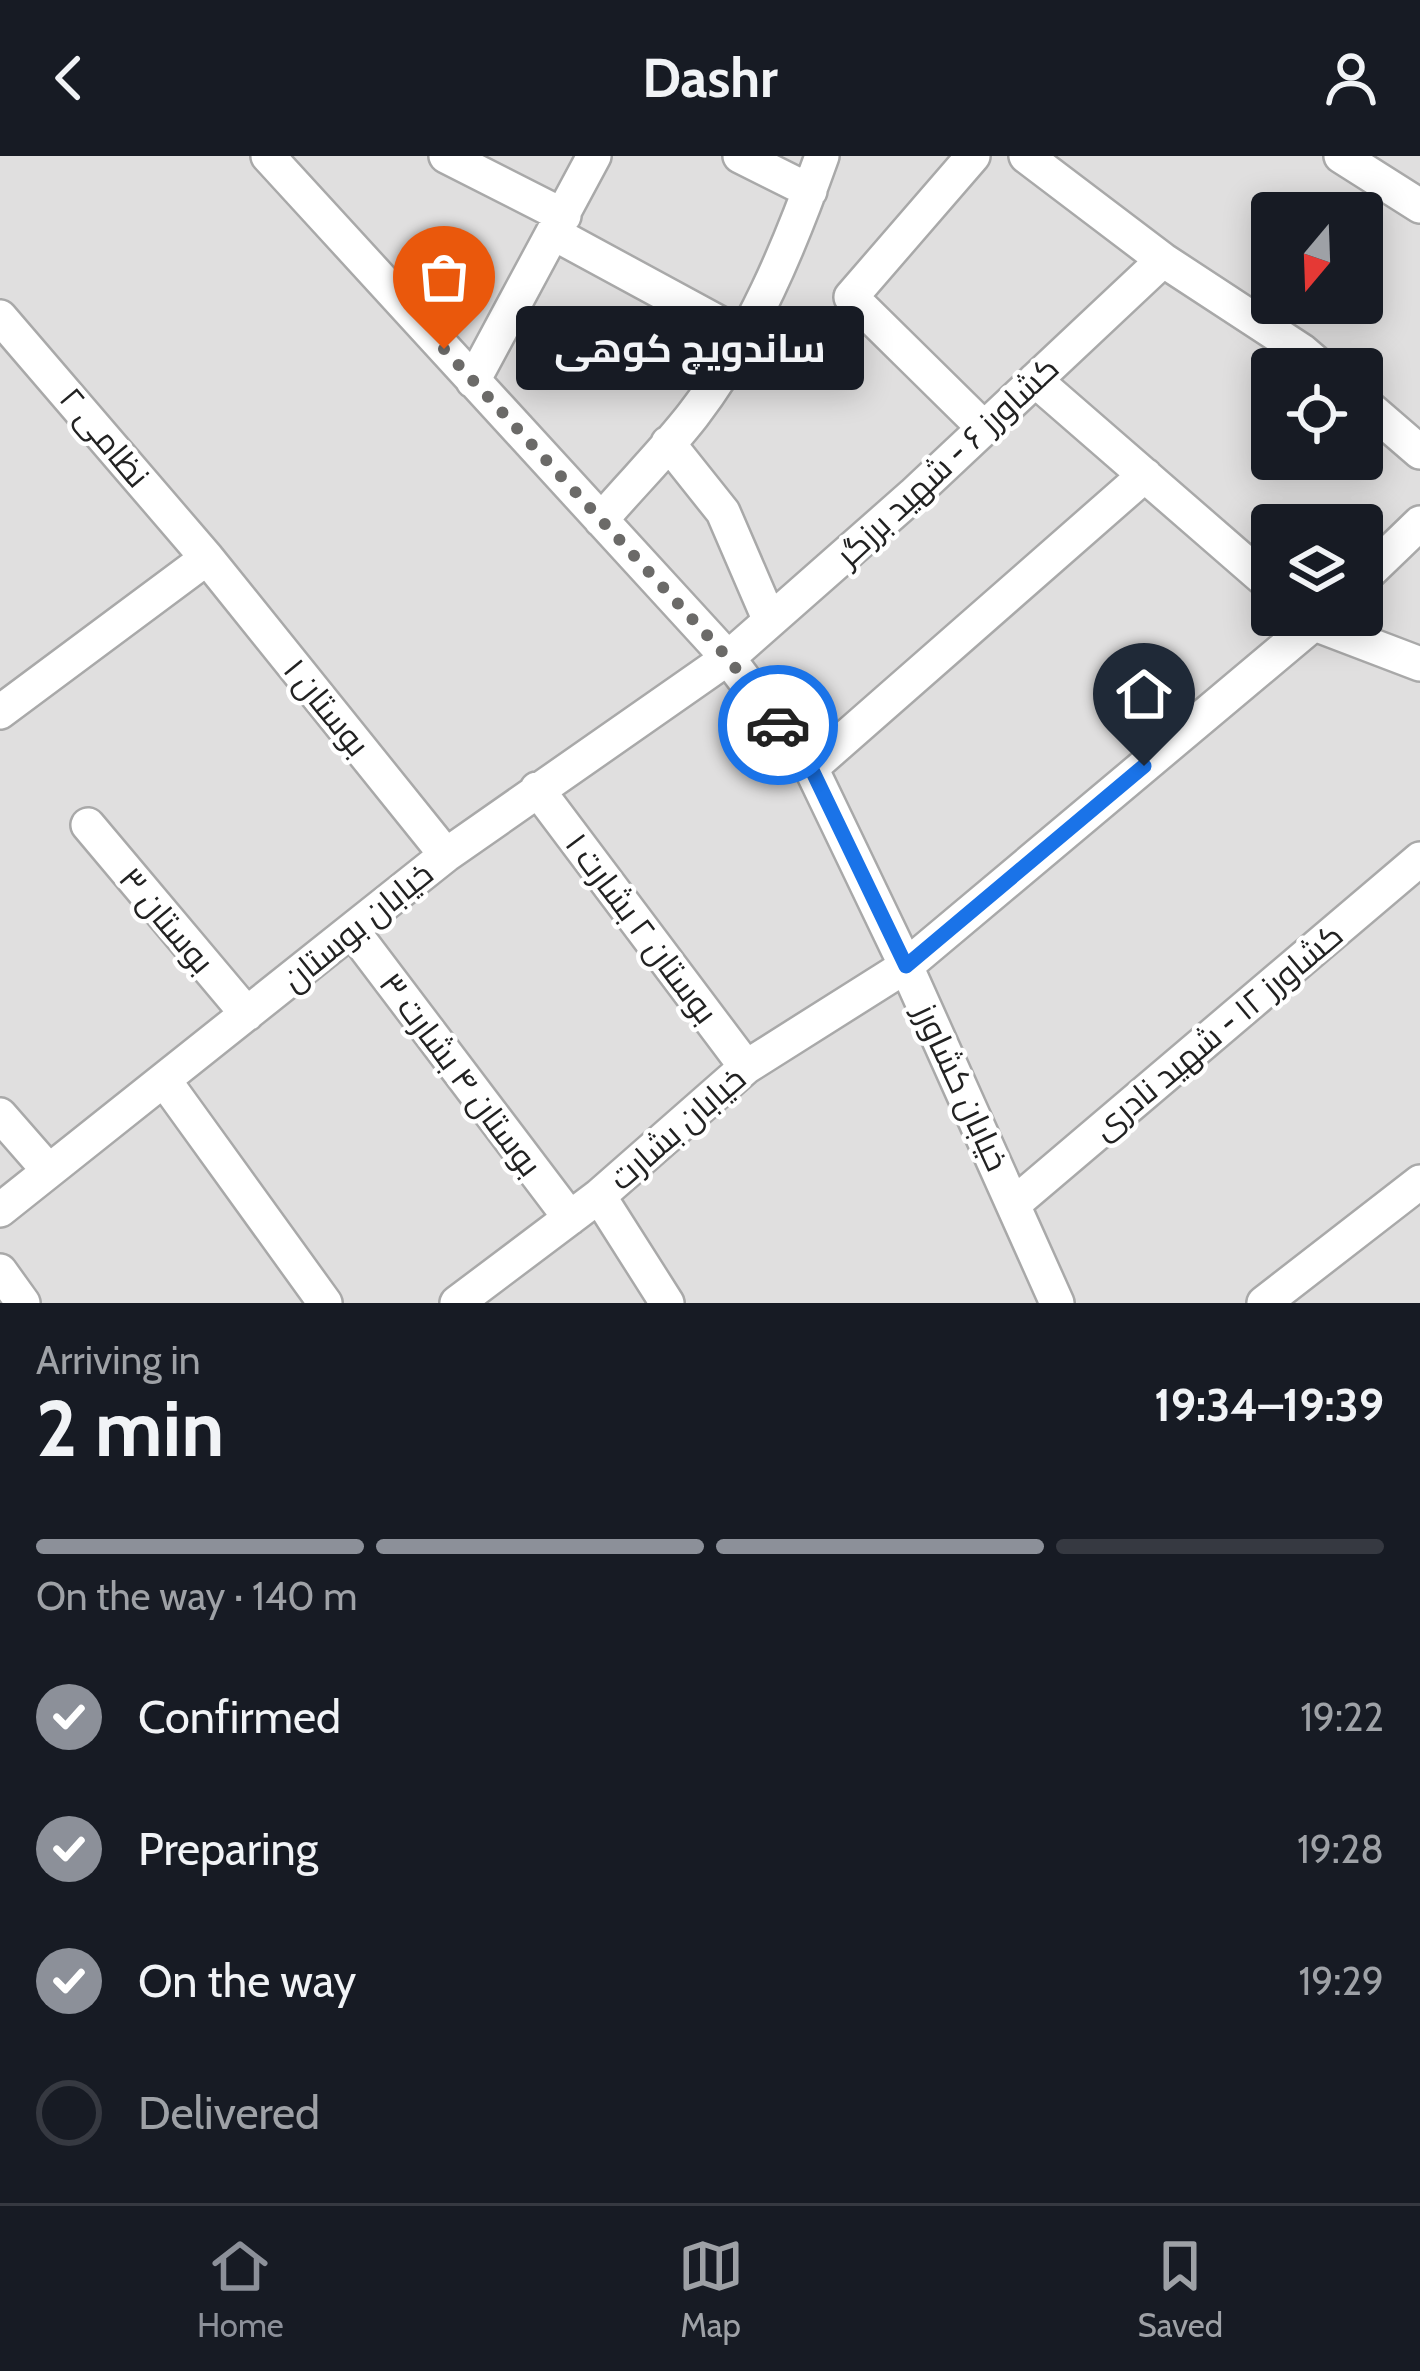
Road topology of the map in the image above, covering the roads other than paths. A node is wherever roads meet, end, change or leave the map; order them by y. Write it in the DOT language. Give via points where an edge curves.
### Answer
graph roads {
  1 [pos="268,156"];
  2 [pos="446,156"];
  3 [pos="594,156"];
  4 [pos="740,156"];
  5 [pos="822,156"];
  6 [pos="973,156"];
  7 [pos="1026,156"];
  8 [pos="1341,156"];
  9 [pos="810,190"];
  10 [pos="1420,206"];
  11 [pos="559,225"];
  12 [pos="1163,260"];
  13 [pos="0,317"];
  14 [pos="743,336"];
  15 [pos="1297,348"];
  16 [pos="1035,380"];
  17 [pos="473,381"];
  18 [pos="1383,420"];
  19 [pos="984,428"];
  20 [pos="668,443"];
  21 [pos="1420,452"];
  22 [pos="1145,475"];
  23 [pos="601,520"];
  24 [pos="1420,524"];
  25 [pos="207,558"];
  26 [pos="1383,559"];
  27 [pos="1251,568"];
  28 [pos="770,621"];
  29 [pos="1293,636"];
  30 [pos="1355,636"];
  31 [pos="728,658"];
  32 [pos="1420,664"];
  33 [pos="0,712"];
  34 [pos="811,768"];
  35 [pos="537,790"];
  36 [pos="88,825"];
  37 [pos="446,855"];
  38 [pos="1420,860"];
  39 [pos="352,930"];
  40 [pos="906,966"];
  41 [pos="247,1014"];
  42 [pos="746,1067"];
  43 [pos="164,1080"];
  44 [pos="0,1115"];
  45 [pos="49,1171"];
  46 [pos="1420,1182"];
  47 [pos="599,1196"];
  48 [pos="1015,1203"];
  49 [pos="0,1210"];
  50 [pos="570,1217"];
  51 [pos="0,1271"];
  52 [pos="23,1303"];
  53 [pos="325,1303"];
  54 [pos="457,1303"];
  55 [pos="667,1303"];
  56 [pos="1057,1303"];
  57 [pos="1264,1303"];
  1 -- 17 [label="street, خیابان کشاورز"];
  2 -- 11 [label="street"];
  3 -- 11 [label="street"];
  4 -- 9 [label="street"];
  5 -- 9 [label="street"];
  6 -- 19 [label="street" via="851,297"];
  7 -- 12 [label="street"];
  8 -- 10 [label="street"];
  9 -- 14 [label="street"];
  11 -- 14 [label="street"];
  11 -- 17 [label="street"];
  12 -- 15 [label="street"];
  12 -- 16 [label="street, کشاورز ۶ - شهید برزگر"];
  13 -- 25 [label="street, نظامی ۲"];
  14 -- 20 [label="street"];
  16 -- 19 [label="street, کشاورز ۶ - شهید برزگر"];
  16 -- 22 [label="street"];
  17 -- 23 [label="street, خیابان کشاورز"];
  18 -- 21 [label="street"];
  19 -- 28 [label="street, کشاورز ۶ - شهید برزگر"];
  20 -- 23 [label="street"];
  20 -- 28 [label="street" via="723,512"];
  22 -- 27 [label="street"];
  22 -- 34 [label="street"];
  23 -- 31 [label="street, خیابان کشاورز"];
  24 -- 26 [label="street"];
  25 -- 33 [label="street"];
  25 -- 37 [label="street, بوستان ۱"];
  28 -- 31 [label="street, کشاورز ۶ - شهید برزگر"];
  29 -- 40 [label="street, خیابان بشارت"];
  30 -- 32 [label="street"];
  31 -- 34 [label="street, خیابان کشاورز"];
  31 -- 35 [label="street, خیابان بوستان"];
  34 -- 40 [label="street, خیابان کشاورز"];
  35 -- 37 [label="street, خیابان بوستان"];
  35 -- 42 [label="street, بوستان ۲ بشارت ۱"];
  36 -- 41 [label="street, بوستان ۳"];
  37 -- 39 [label="street, خیابان بوستان"];
  38 -- 48 [label="street, کشاورز ۱۲ - شهید نادری"];
  39 -- 41 [label="street, خیابان بوستان"];
  39 -- 50 [label="street, بوستان ۴ بشارت ۳"];
  40 -- 42 [label="street, خیابان بشارت"];
  40 -- 48 [label="street, خیابان کشاورز"];
  41 -- 43 [label="street, خیابان بوستان"];
  42 -- 47 [label="street, خیابان بشارت"];
  43 -- 45 [label="street, خیابان بوستان"];
  43 -- 53 [label="street"];
  44 -- 45 [label="street"];
  45 -- 49 [label="street, خیابان بوستان"];
  46 -- 57 [label="street"];
  47 -- 50 [label="street, خیابان بشارت"];
  47 -- 55 [label="street"];
  48 -- 56 [label="street, خیابان کشاورز"];
  50 -- 54 [label="street, خیابان بشارت"];
  51 -- 52 [label="street"];
}
